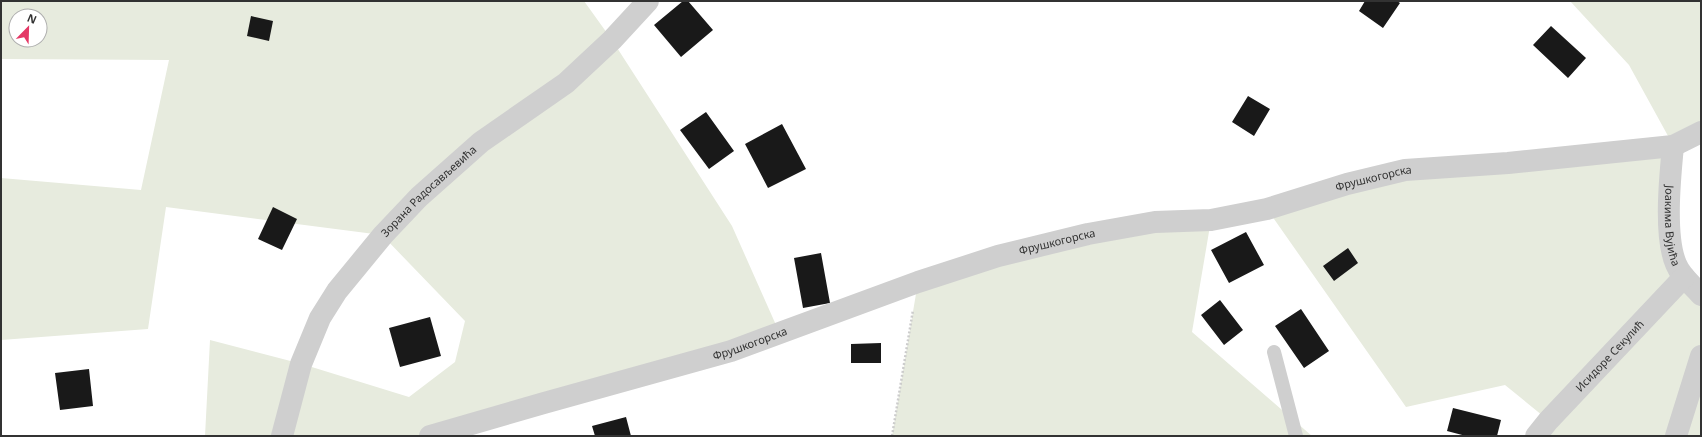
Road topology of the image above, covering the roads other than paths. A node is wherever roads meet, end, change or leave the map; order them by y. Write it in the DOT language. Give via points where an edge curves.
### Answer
graph roads {
  1 [pos="648,1"];
  2 [pos="1701,132"];
  3 [pos="1673,146"];
  4 [pos="1684,277"];
  5 [pos="1701,295"];
  6 [pos="1274,352"];
  7 [pos="1701,356"];
  8 [pos="441,435"];
  9 [pos="282,436"];
  10 [pos="1296,436"];
  11 [pos="1536,436"];
  12 [pos="1676,436"];
  1 -- 9 [label="street, Зорана Радосављевића" via="612,40 566,82 481,142 382,235 337,291 320,318 302,364"];
  2 -- 3 [label="street, Фрушкогорска"];
  3 -- 4 [label="street, Јоакима Вујића" via="1669,200 1671,246 1676,264"];
  3 -- 8 [label="street, Фрушкогорска" via="1508,163 1405,170 1347,184 1267,209 1211,220 1155,222 1081,236 998,256 918,282 731,351 544,403"];
  4 -- 5 [label="street, Јоакима Вујића"];
  4 -- 11 [label="street, Исидоре Секулић" via="1548,420"];
  6 -- 10 [label="lane"];
  7 -- 12 [label="street"];
}
